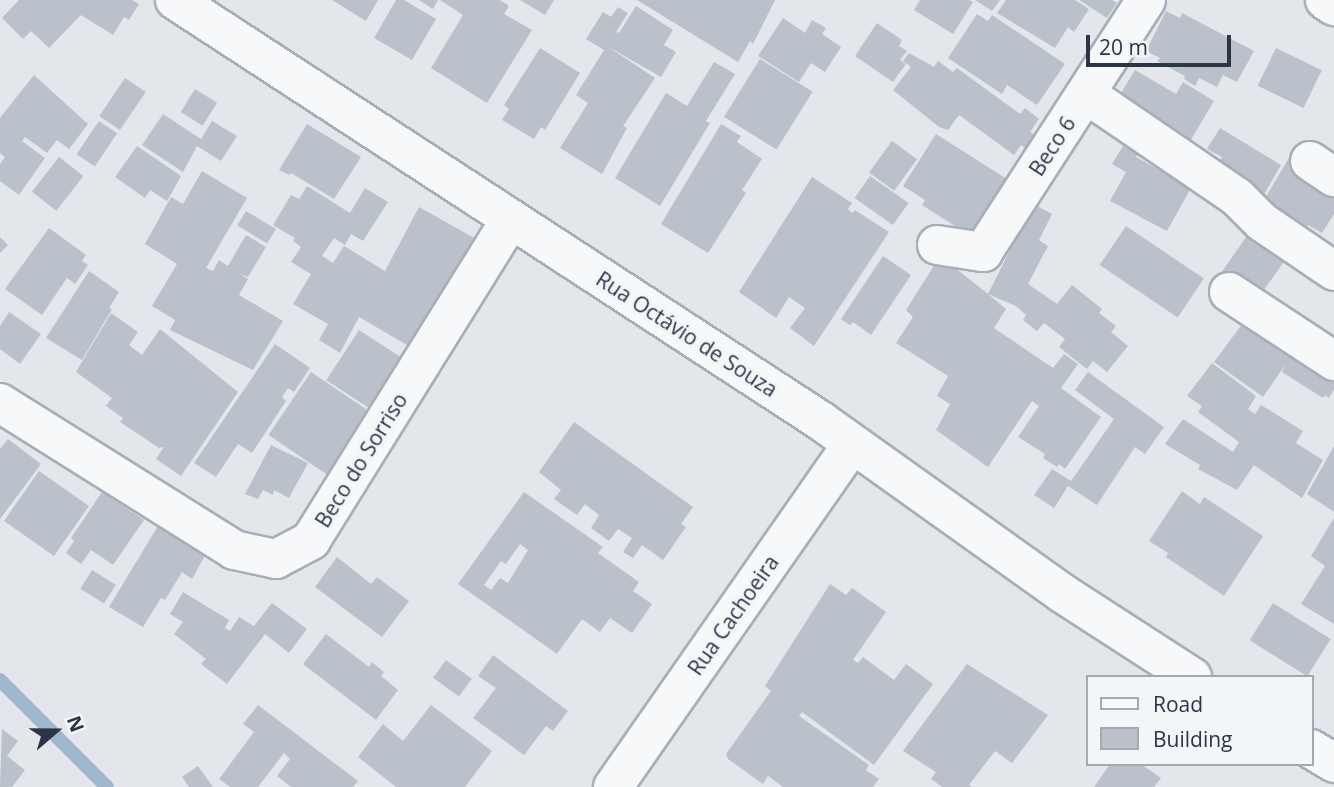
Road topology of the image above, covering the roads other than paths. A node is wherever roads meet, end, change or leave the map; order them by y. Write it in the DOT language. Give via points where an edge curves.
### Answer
graph roads {
  1 [pos="175,0"];
  2 [pos="1146,0"];
  3 [pos="1325,0"];
  4 [pos="1334,6"];
  5 [pos="1086,94"];
  6 [pos="511,219"];
  7 [pos="937,245"];
  8 [pos="1334,271"];
  9 [pos="1229,292"];
  10 [pos="1334,361"];
  11 [pos="0,403"];
  12 [pos="852,444"];
  13 [pos="1189,675"];
  14 [pos="1313,750"];
  15 [pos="1334,763"];
  16 [pos="613,787"];
  1 -- 6 [label="street, Rua Octávio de Souza"];
  2 -- 5 [label="street, Beco 6"];
  3 -- 4 [label="street"];
  5 -- 7 [label="street, Beco 6" via="984,252"];
  5 -- 8 [label="street" via="1237,197 1262,222"];
  6 -- 11 [label="street, Beco do Sorriso" via="311,540 276,558 234,550"];
  6 -- 12 [label="street, Rua Octávio de Souza"];
  9 -- 10 [label="street"];
  12 -- 13 [label="street, Rua Octávio de Souza" via="1062,593"];
  12 -- 16 [label="street, Rua Cachoeira"];
  14 -- 15 [label="street"];
}
